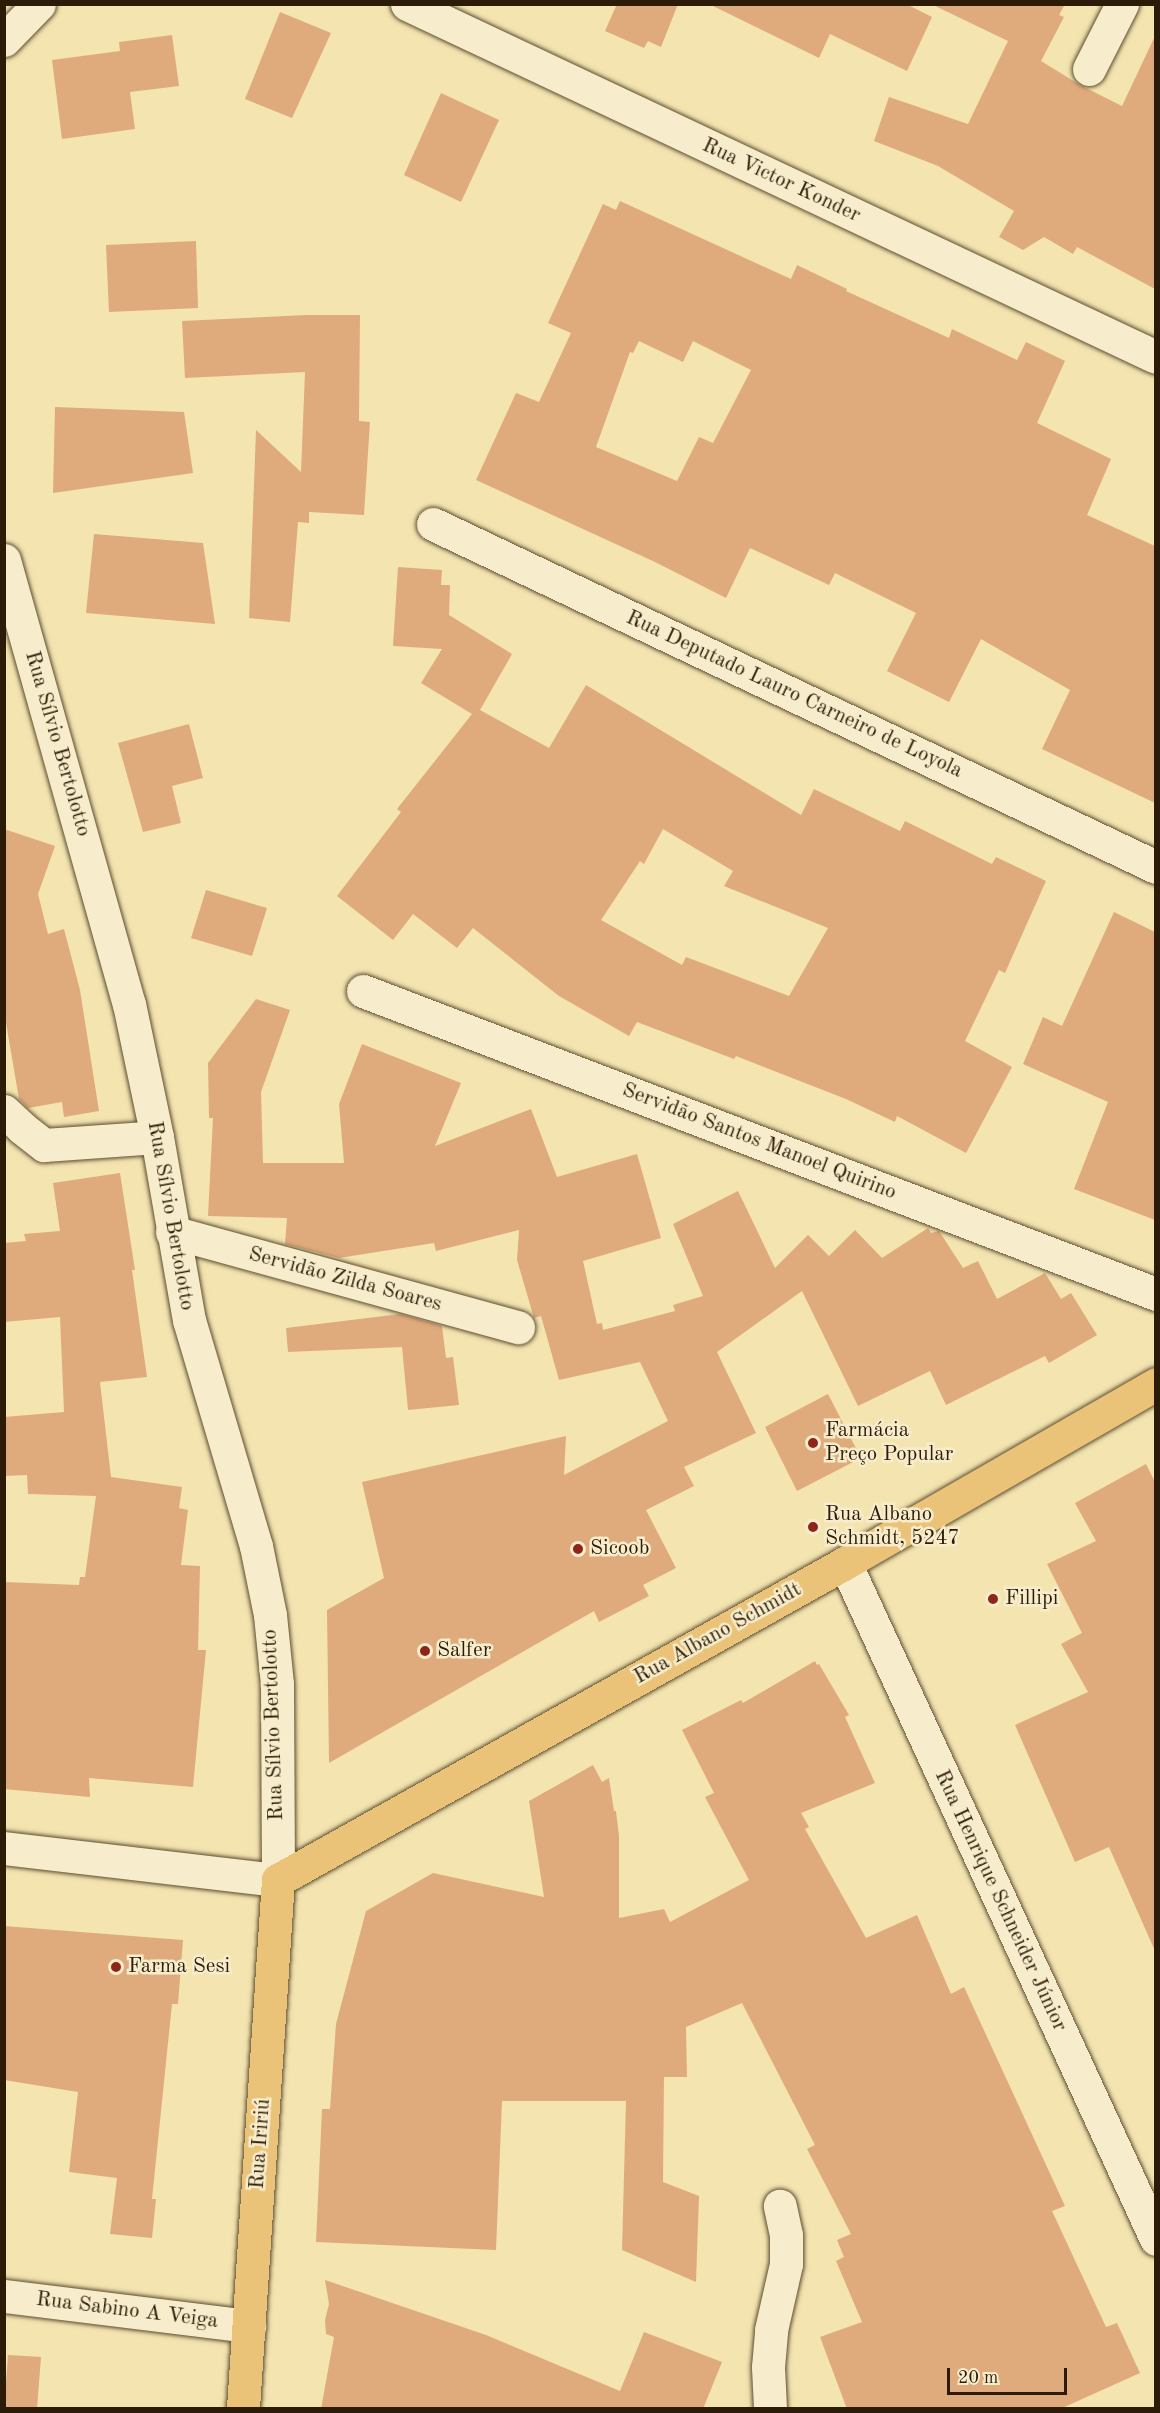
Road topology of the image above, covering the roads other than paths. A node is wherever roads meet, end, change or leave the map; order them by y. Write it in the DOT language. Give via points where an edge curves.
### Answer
graph roads {
  1 [pos="39,4"];
  2 [pos="407,4"];
  3 [pos="1122,4"];
  4 [pos="4,40"];
  5 [pos="1089,69"];
  6 [pos="1155,357"];
  7 [pos="433,524"];
  8 [pos="5,562"];
  9 [pos="1155,867"];
  10 [pos="363,991"];
  11 [pos="4,1111"];
  12 [pos="157,1137"];
  13 [pos="172,1232"];
  14 [pos="1155,1294"];
  15 [pos="518,1327"];
  16 [pos="1155,1384"];
  17 [pos="845,1563"];
  18 [pos="4,1848"];
  19 [pos="278,1880"];
  20 [pos="780,2206"];
  21 [pos="1155,2239"];
  22 [pos="4,2295"];
  23 [pos="249,2326"];
  24 [pos="243,2409"];
  25 [pos="770,2409"];
  1 -- 4 [label="street"];
  2 -- 6 [label="street, Rua Victor Konder"];
  3 -- 5 [label="street"];
  7 -- 9 [label="street, Rua Deputado Lauro Carneiro de Loyola"];
  8 -- 12 [label="street, Rua Sílvio Bertolotto" via="129,1004"];
  10 -- 14 [label="street, Servidão Santos Manoel Quirino"];
  11 -- 12 [label="street" via="44,1144"];
  12 -- 13 [label="street, Rua Sílvio Bertolotto"];
  13 -- 15 [label="street, Servidão Zilda Soares"];
  13 -- 19 [label="street, Rua Sílvio Bertolotto" via="189,1320 256,1546 270,1615 276,1684"];
  16 -- 17 [label="main road, Rua Albano Schmidt"];
  17 -- 19 [label="main road, Rua Albano Schmidt"];
  17 -- 21 [label="street, Rua Henrique Schneider Júnior"];
  18 -- 19 [label="street"];
  19 -- 23 [label="main road, Rua Iririú"];
  20 -- 25 [label="street" via="786,2264 771,2330"];
  22 -- 23 [label="street, Rua Sabino A Veiga"];
  23 -- 24 [label="main road, Rua Iririú"];
}
